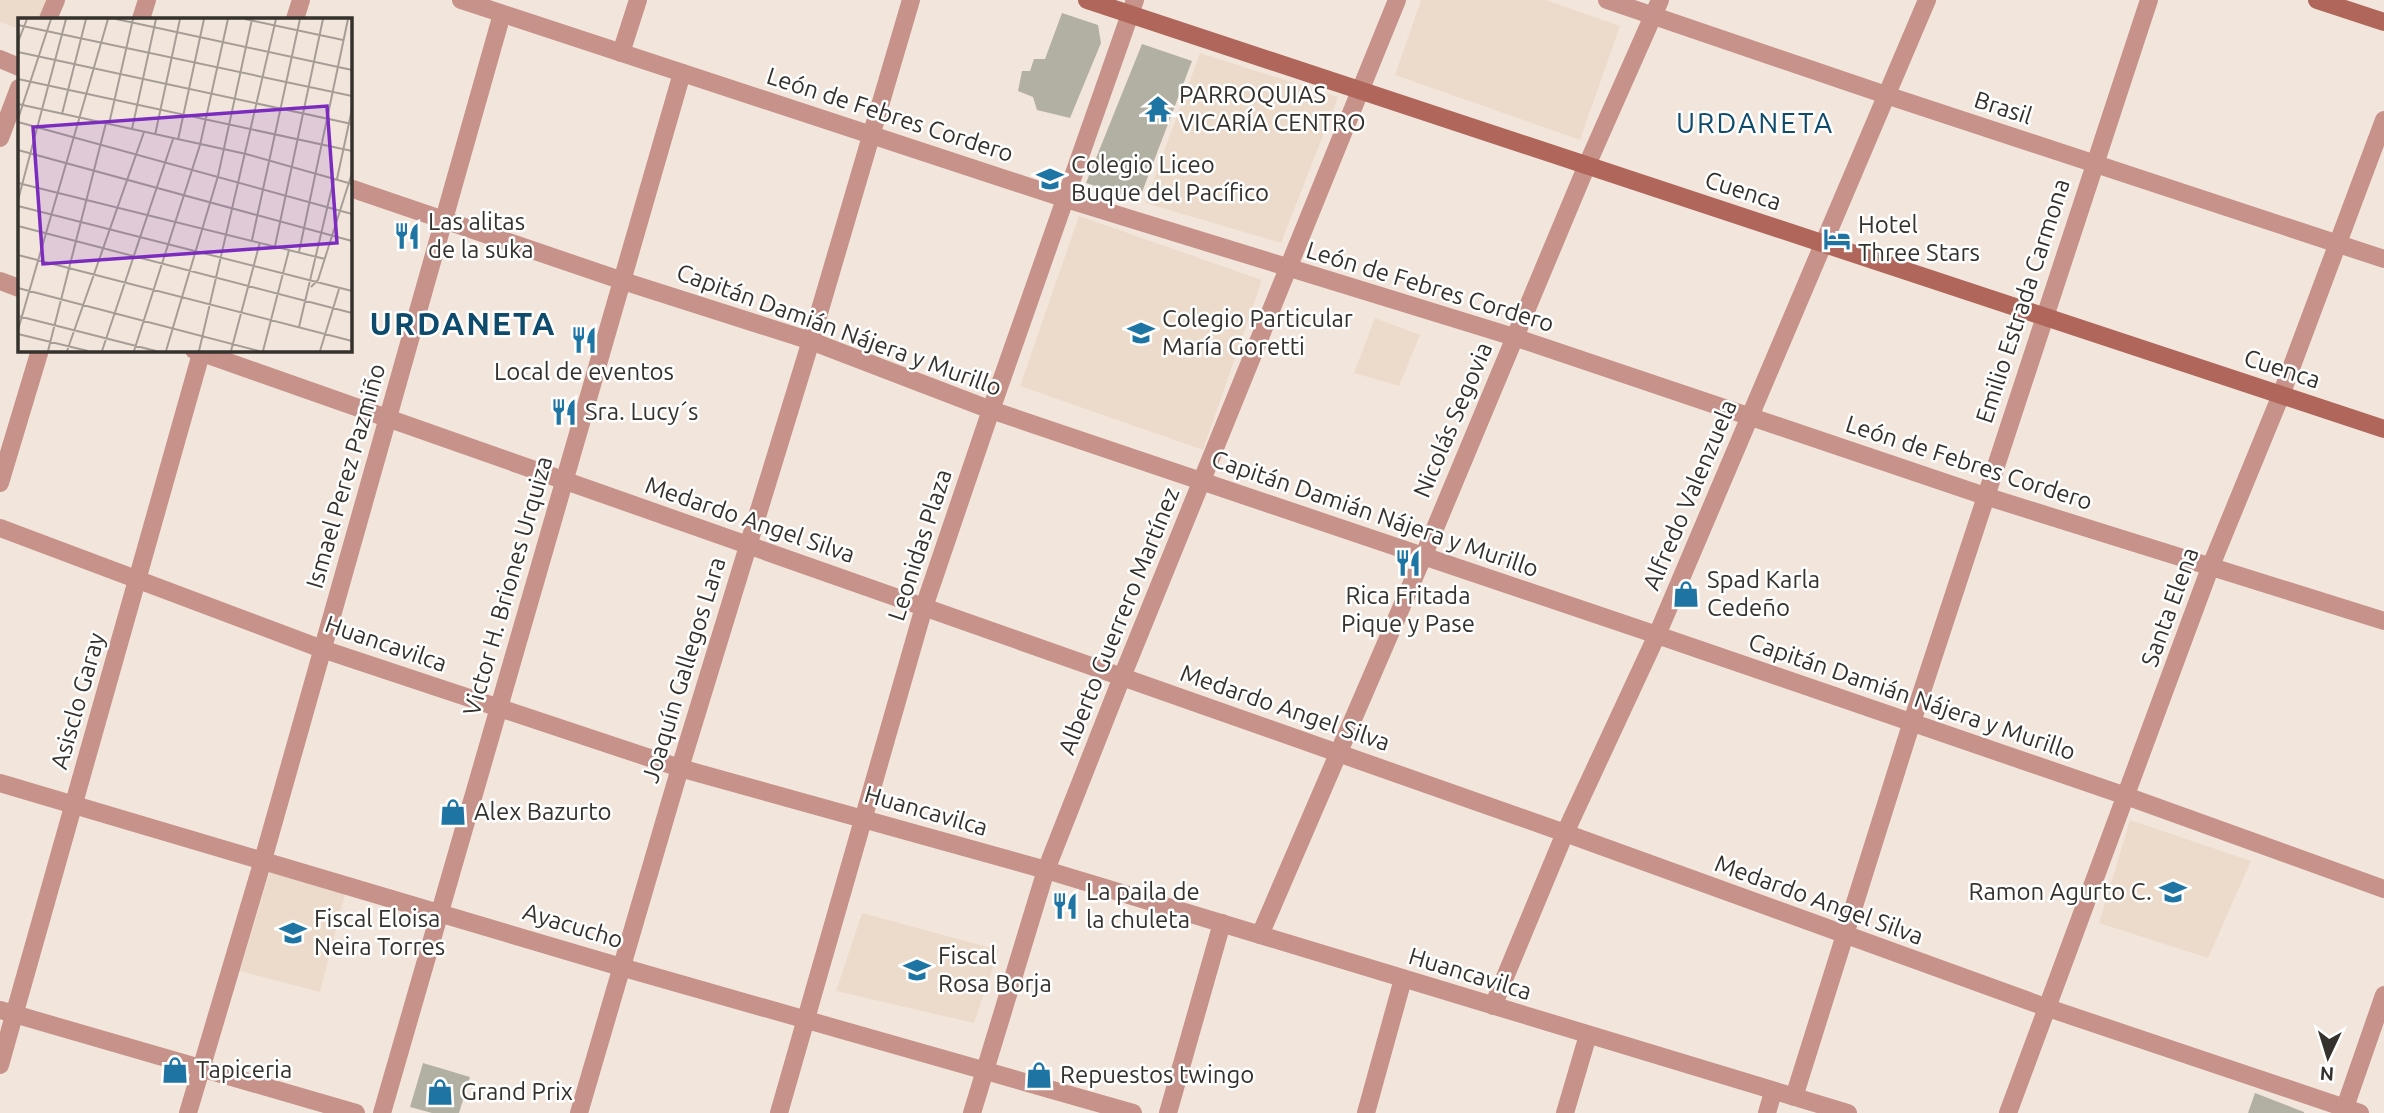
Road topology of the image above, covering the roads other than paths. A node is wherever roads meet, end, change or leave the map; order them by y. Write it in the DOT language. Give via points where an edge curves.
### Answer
graph roads {
  1 [pos="56,0"];
  2 [pos="147,0"];
  3 [pos="301,0"];
  4 [pos="461,0"];
  5 [pos="638,0"];
  6 [pos="911,0"];
  7 [pos="1087,0"];
  8 [pos="1397,0"];
  9 [pos="1607,0"];
  10 [pos="1927,0"];
  11 [pos="2149,0"];
  12 [pos="2317,0"];
  13 [pos="1133,7"];
  14 [pos="1656,8"];
  15 [pos="502,13"];
  16 [pos="48,18"];
  17 [pos="141,18"];
  18 [pos="295,18"];
  19 [pos="2384,22"];
  20 [pos="621,53"];
  21 [pos="0,59"];
  22 [pos="18,67"];
  23 [pos="682,73"];
  24 [pos="1360,90"];
  25 [pos="18,91"];
  26 [pos="1886,95"];
  27 [pos="2384,120"];
  28 [pos="870,134"];
  29 [pos="0,138"];
  30 [pos="2094,163"];
  31 [pos="1587,165"];
  32 [pos="352,189"];
  33 [pos="1066,199"];
  34 [pos="444,219"];
  35 [pos="1824,244"];
  36 [pos="2336,244"];
  37 [pos="2384,259"];
  38 [pos="1288,268"];
  39 [pos="0,281"];
  40 [pos="623,281"];
  41 [pos="18,288"];
  42 [pos="2045,317"];
  43 [pos="1514,337"];
  44 [pos="811,341"];
  45 [pos="39,352"];
  46 [pos="199,352"];
  47 [pos="202,352"];
  48 [pos="2281,395"];
  49 [pos="991,410"];
  50 [pos="1750,416"];
  51 [pos="387,418"];
  52 [pos="2384,429"];
  53 [pos="564,480"];
  54 [pos="1203,480"];
  55 [pos="0,483"];
  56 [pos="1985,496"];
  57 [pos="0,528"];
  58 [pos="748,545"];
  59 [pos="1423,557"];
  60 [pos="2210,568"];
  61 [pos="138,579"];
  62 [pos="924,607"];
  63 [pos="2384,621"];
  64 [pos="1657,635"];
  65 [pos="322,649"];
  66 [pos="1122,677"];
  67 [pos="499,709"];
  68 [pos="1912,724"];
  69 [pos="1338,753"];
  70 [pos="680,768"];
  71 [pos="0,783"];
  72 [pos="2126,796"];
  73 [pos="74,805"];
  74 [pos="863,818"];
  75 [pos="1565,833"];
  76 [pos="263,860"];
  77 [pos="1046,870"];
  78 [pos="2384,889"];
  79 [pos="439,911"];
  80 [pos="1222,923"];
  81 [pos="1259,935"];
  82 [pos="1845,936"];
  83 [pos="621,967"];
  84 [pos="1403,979"];
  85 [pos="2384,995"];
  86 [pos="1493,1006"];
  87 [pos="2048,1008"];
  88 [pos="7,1012"];
  89 [pos="805,1019"];
  90 [pos="1588,1035"];
  91 [pos="0,1065"];
  92 [pos="202,1067"];
  93 [pos="984,1071"];
  94 [pos="1773,1092"];
  95 [pos="1794,1097"];
  96 [pos="2349,1111"];
  97 [pos="188,1113"];
  98 [pos="356,1113"];
  99 [pos="382,1113"];
  100 [pos="579,1113"];
  101 [pos="779,1113"];
  102 [pos="972,1113"];
  103 [pos="1133,1113"];
  104 [pos="1168,1113"];
  105 [pos="1366,1113"];
  106 [pos="1565,1113"];
  107 [pos="1767,1113"];
  108 [pos="1849,1113"];
  109 [pos="2008,1113"];
  1 -- 16 [label="street"];
  2 -- 17 [label="street"];
  3 -- 18 [label="street"];
  4 -- 15 [label="street, León de Febres Cordero"];
  5 -- 20 [label="street"];
  6 -- 28 [label="street, Joaquín Gallegos Lara"];
  7 -- 13 [label="main road, Cuenca"];
  8 -- 24 [label="street, Alberto Guerrero Martínez"];
  9 -- 14 [label="street, Brasil"];
  10 -- 26 [label="street, Alfredo Valenzuela"];
  11 -- 30 [label="street, Emilio Estrada Carmona"];
  12 -- 19 [label="main road"];
  13 -- 24 [label="main road, Cuenca"];
  13 -- 33 [label="street, Leonidas Plaza"];
  14 -- 26 [label="street, Brasil"];
  14 -- 31 [label="street, Nicolás Segovia"];
  15 -- 20 [label="street, León de Febres Cordero"];
  15 -- 34 [label="street, Ismael Perez Pazmiño"];
  20 -- 23 [label="street, León de Febres Cordero"];
  21 -- 22 [label="street"];
  23 -- 28 [label="street, León de Febres Cordero"];
  23 -- 40 [label="street, Victor H. Briones Urquiza"];
  24 -- 31 [label="main road, Cuenca"];
  24 -- 38 [label="street, Alberto Guerrero Martínez"];
  25 -- 29 [label="street"];
  26 -- 30 [label="street, Brasil"];
  26 -- 35 [label="street, Alfredo Valenzuela"];
  27 -- 36 [label="street, Santa Elena"];
  28 -- 33 [label="street, León de Febres Cordero"];
  28 -- 44 [label="street, Joaquín Gallegos Lara"];
  30 -- 36 [label="street, Brasil"];
  30 -- 42 [label="street, Emilio Estrada Carmona"];
  31 -- 35 [label="main road, Cuenca"];
  31 -- 43 [label="street, Nicolás Segovia"];
  32 -- 34 [label="street, Capitán Damián Nájera y Murillo"];
  33 -- 38 [label="street, León de Febres Cordero"];
  33 -- 49 [label="street, Leonidas Plaza"];
  34 -- 40 [label="street, Capitán Damián Nájera y Murillo"];
  34 -- 51 [label="street, Ismael Perez Pazmiño"];
  35 -- 42 [label="main road, Cuenca"];
  35 -- 50 [label="street, Alfredo Valenzuela"];
  36 -- 37 [label="street, Brasil"];
  36 -- 48 [label="street, Santa Elena"];
  38 -- 43 [label="street, León de Febres Cordero"];
  38 -- 54 [label="street, Alberto Guerrero Martínez"];
  39 -- 41 [label="street"];
  40 -- 44 [label="street, Capitán Damián Nájera y Murillo"];
  40 -- 53 [label="street, Victor H. Briones Urquiza"];
  42 -- 48 [label="main road, Cuenca"];
  42 -- 56 [label="street, Emilio Estrada Carmona"];
  43 -- 50 [label="street, León de Febres Cordero"];
  43 -- 59 [label="street, Nicolás Segovia"];
  44 -- 49 [label="street, Capitán Damián Nájera y Murillo"];
  44 -- 58 [label="street, Joaquín Gallegos Lara"];
  45 -- 55 [label="street"];
  46 -- 61 [label="street, Asisclo Garay"];
  47 -- 51 [label="street, Medardo Angel Silva"];
  48 -- 52 [label="main road, Cuenca"];
  48 -- 60 [label="street, Santa Elena"];
  49 -- 54 [label="street, Capitán Damián Nájera y Murillo"];
  49 -- 62 [label="street, Leonidas Plaza"];
  50 -- 56 [label="street, León de Febres Cordero"];
  50 -- 64 [label="street, Alfredo Valenzuela"];
  51 -- 53 [label="street, Medardo Angel Silva"];
  51 -- 65 [label="street, Ismael Perez Pazmiño"];
  53 -- 58 [label="street, Medardo Angel Silva"];
  53 -- 67 [label="street, Victor H. Briones Urquiza"];
  54 -- 59 [label="street, Capitán Damián Nájera y Murillo"];
  54 -- 66 [label="street, Alberto Guerrero Martínez"];
  56 -- 60 [label="street, León de Febres Cordero"];
  56 -- 68 [label="street, Emilio Estrada Carmona"];
  57 -- 61 [label="street, Huancavilca"];
  58 -- 62 [label="street, Medardo Angel Silva"];
  58 -- 70 [label="street, Joaquín Gallegos Lara"];
  59 -- 64 [label="street, Capitán Damián Nájera y Murillo"];
  59 -- 69 [label="street, Nicolás Segovia"];
  60 -- 63 [label="street, León de Febres Cordero"];
  60 -- 72 [label="street, Santa Elena"];
  61 -- 65 [label="street, Huancavilca"];
  61 -- 73 [label="street, Asisclo Garay"];
  62 -- 66 [label="street, Medardo Angel Silva"];
  62 -- 74 [label="street, Leonidas Plaza"];
  64 -- 68 [label="street, Capitán Damián Nájera y Murillo"];
  64 -- 75 [label="street, Alfredo Valenzuela"];
  65 -- 67 [label="street, Huancavilca"];
  65 -- 76 [label="street, Ismael Perez Pazmiño"];
  66 -- 69 [label="street, Medardo Angel Silva"];
  66 -- 77 [label="street, Alberto Guerrero Martínez"];
  67 -- 70 [label="street, Huancavilca"];
  67 -- 79 [label="street, Victor H. Briones Urquiza"];
  68 -- 72 [label="street, Capitán Damián Nájera y Murillo"];
  68 -- 82 [label="street, Emilio Estrada Carmona"];
  69 -- 75 [label="street, Medardo Angel Silva"];
  69 -- 81 [label="street, Nicolás Segovia"];
  70 -- 74 [label="street, Huancavilca"];
  70 -- 83 [label="street, Joaquín Gallegos Lara"];
  71 -- 73 [label="street, Ayacucho"];
  72 -- 78 [label="street, Capitán Damián Nájera y Murillo"];
  72 -- 87 [label="street, Santa Elena"];
  73 -- 76 [label="street, Ayacucho"];
  73 -- 88 [label="street, Asisclo Garay"];
  74 -- 77 [label="street, Huancavilca"];
  74 -- 89 [label="street, Leonidas Plaza"];
  75 -- 82 [label="street, Medardo Angel Silva"];
  75 -- 86 [label="street, Alfredo Valenzuela"];
  76 -- 79 [label="street, Ayacucho"];
  76 -- 92 [label="street, Ismael Perez Pazmiño"];
  77 -- 80 [label="street, Huancavilca"];
  77 -- 93 [label="street, Alberto Guerrero Martínez"];
  79 -- 83 [label="street, Ayacucho"];
  79 -- 99 [label="street, Victor H. Briones Urquiza"];
  80 -- 81 [label="street, Huancavilca"];
  80 -- 104 [label="street"];
  81 -- 84 [label="street, Huancavilca"];
  82 -- 87 [label="street, Medardo Angel Silva"];
  82 -- 95 [label="street, Emilio Estrada Carmona"];
  83 -- 89 [label="street, Ayacucho"];
  83 -- 100 [label="street, Joaquín Gallegos Lara"];
  84 -- 86 [label="street, Huancavilca"];
  84 -- 105 [label="street"];
  85 -- 96 [label="street"];
  86 -- 90 [label="street, Huancavilca"];
  87 -- 96 [label="street, Medardo Angel Silva"];
  87 -- 109 [label="street, Santa Elena"];
  88 -- 91 [label="street, Asisclo Garay"];
  88 -- 92 [label="street"];
  89 -- 93 [label="street, Ayacucho"];
  89 -- 101 [label="street, Leonidas Plaza"];
  90 -- 94 [label="street, Huancavilca"];
  90 -- 106 [label="street"];
  92 -- 97 [label="street, Ismael Perez Pazmiño"];
  92 -- 98 [label="street"];
  93 -- 102 [label="street, Alberto Guerrero Martínez"];
  93 -- 103 [label="street, Ayacucho"];
  94 -- 95 [label="street, Huancavilca"];
  94 -- 107 [label="street"];
  95 -- 108 [label="street, Huancavilca"];
}
